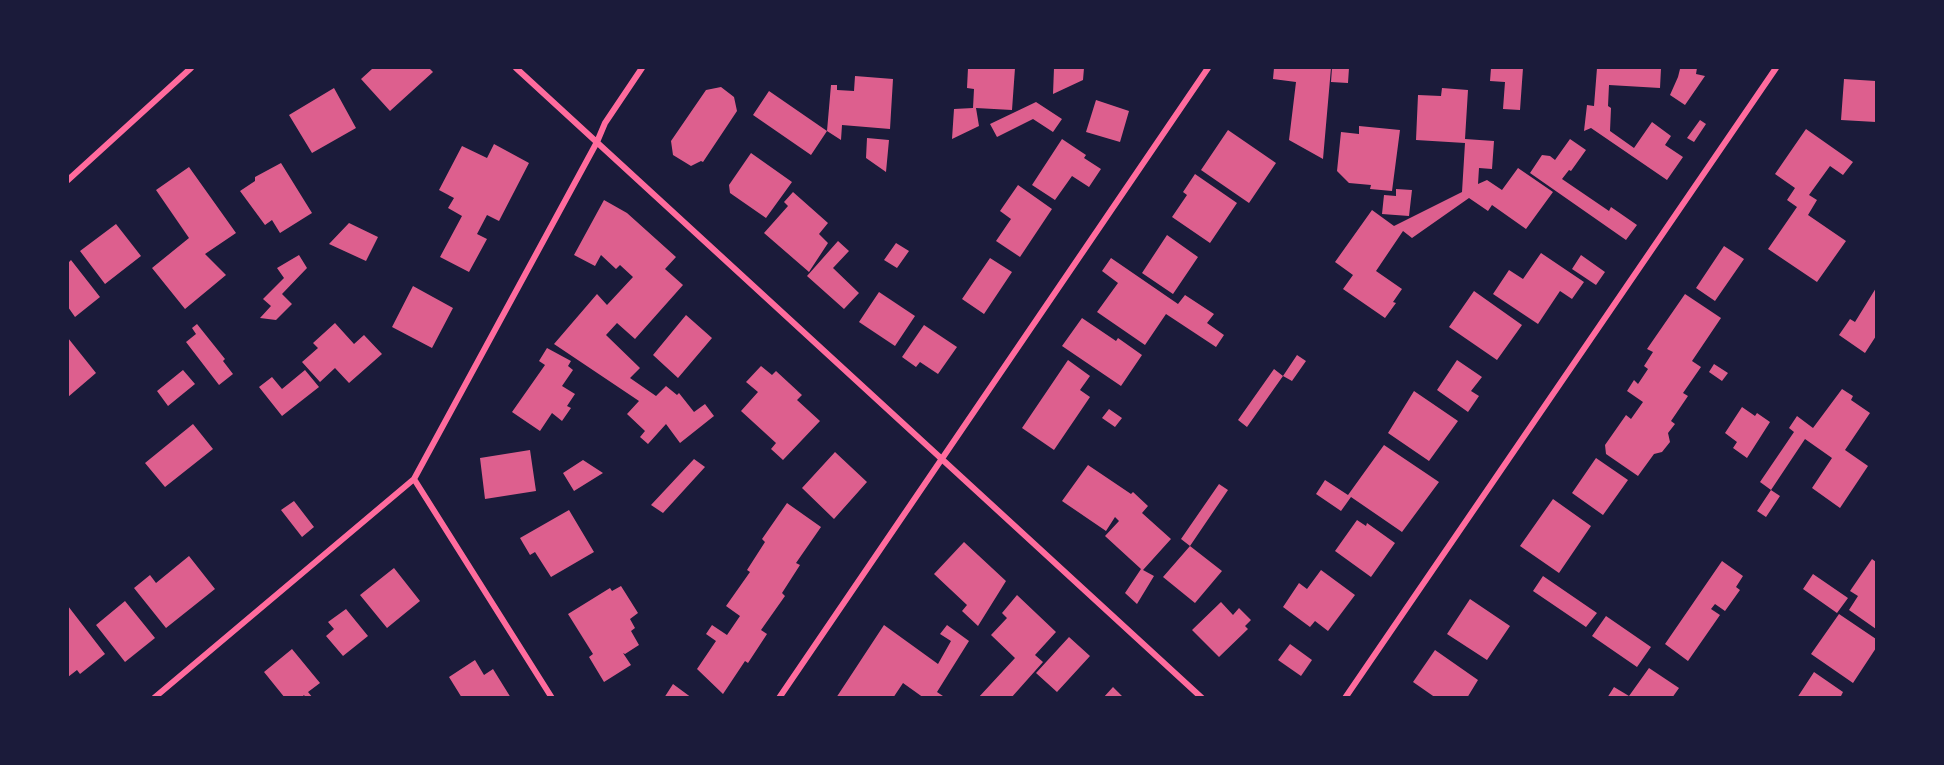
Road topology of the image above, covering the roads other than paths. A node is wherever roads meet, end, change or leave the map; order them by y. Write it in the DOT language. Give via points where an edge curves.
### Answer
graph roads {
  1 [pos="191,68"];
  2 [pos="516,68"];
  3 [pos="642,68"];
  4 [pos="1208,68"];
  5 [pos="1776,68"];
  6 [pos="597,142"];
  7 [pos="68,180"];
  8 [pos="942,458"];
  9 [pos="414,479"];
  10 [pos="154,698"];
  11 [pos="552,698"];
  12 [pos="779,698"];
  13 [pos="1202,698"];
  14 [pos="1345,698"];
  1 -- 7 [label="street"];
  2 -- 6 [label="street"];
  3 -- 6 [label="street" via="605,123"];
  4 -- 8 [label="street"];
  5 -- 14 [label="street"];
  6 -- 8 [label="street"];
  6 -- 9 [label="street"];
  8 -- 12 [label="street"];
  8 -- 13 [label="street"];
  9 -- 10 [label="street"];
  9 -- 11 [label="street"];
}
